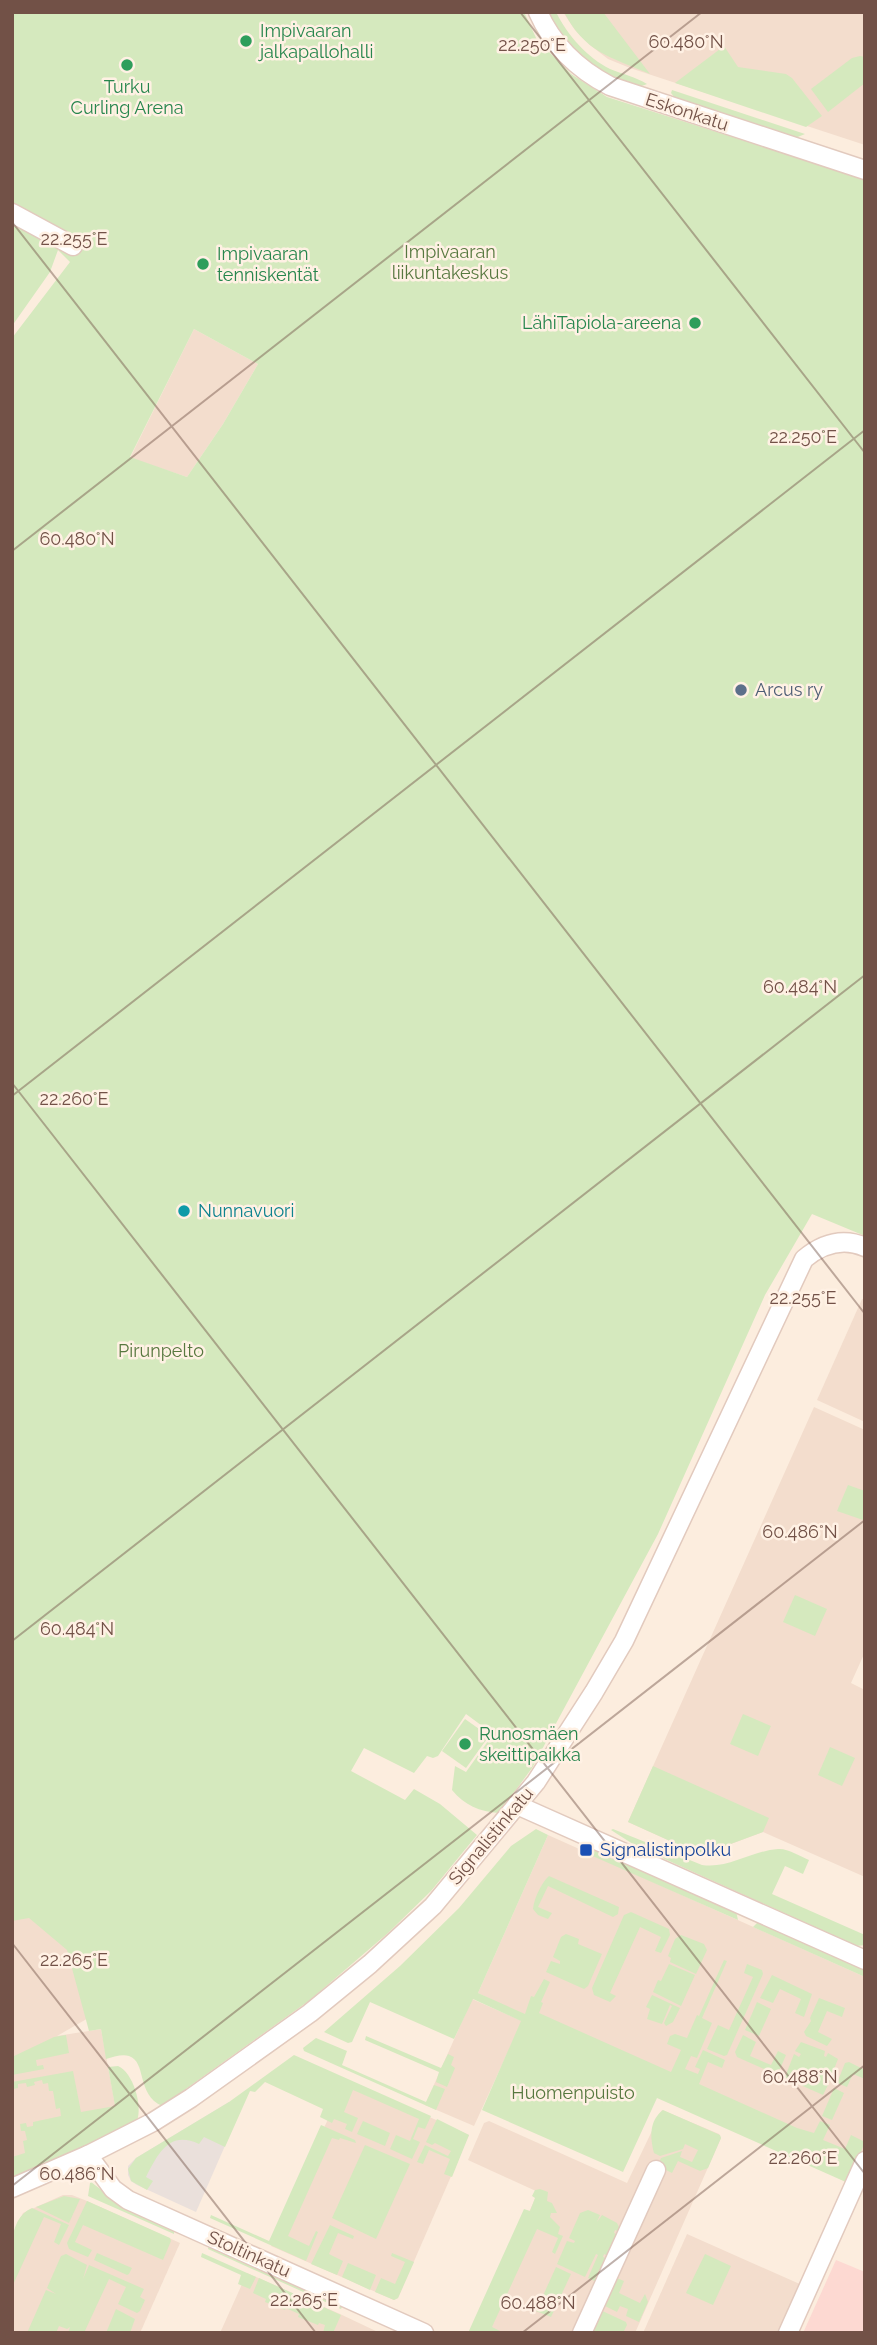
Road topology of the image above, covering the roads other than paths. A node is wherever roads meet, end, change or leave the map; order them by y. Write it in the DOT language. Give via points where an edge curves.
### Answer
graph roads {
  1 [pos="538,12"];
  2 [pos="865,170"];
  3 [pos="12,213"];
  4 [pos="73,246"];
  5 [pos="865,1247"];
  6 [pos="517,1805"];
  7 [pos="865,1959"];
  8 [pos="88,2155"];
  9 [pos="865,2161"];
  10 [pos="656,2170"];
  11 [pos="12,2188"];
  12 [pos="425,2333"];
  13 [pos="582,2333"];
  14 [pos="788,2333"];
  1 -- 2 [label="street, Eskonkatu" via="564,53 610,86"];
  3 -- 4 [label="street"];
  5 -- 6 [label="street, Signalistinkatu" via="844,1241 829,1243 804,1259 624,1641 555,1755"];
  6 -- 7 [label="street"];
  6 -- 8 [label="street, Signalistinkatu" via="433,1906 310,2013 191,2098"];
  8 -- 11 [label="street, Signalistinkatu"];
  8 -- 12 [label="street, Stoltinkatu" via="113,2189 128,2200"];
  9 -- 14 [label="street"];
  10 -- 13 [label="street"];
}
